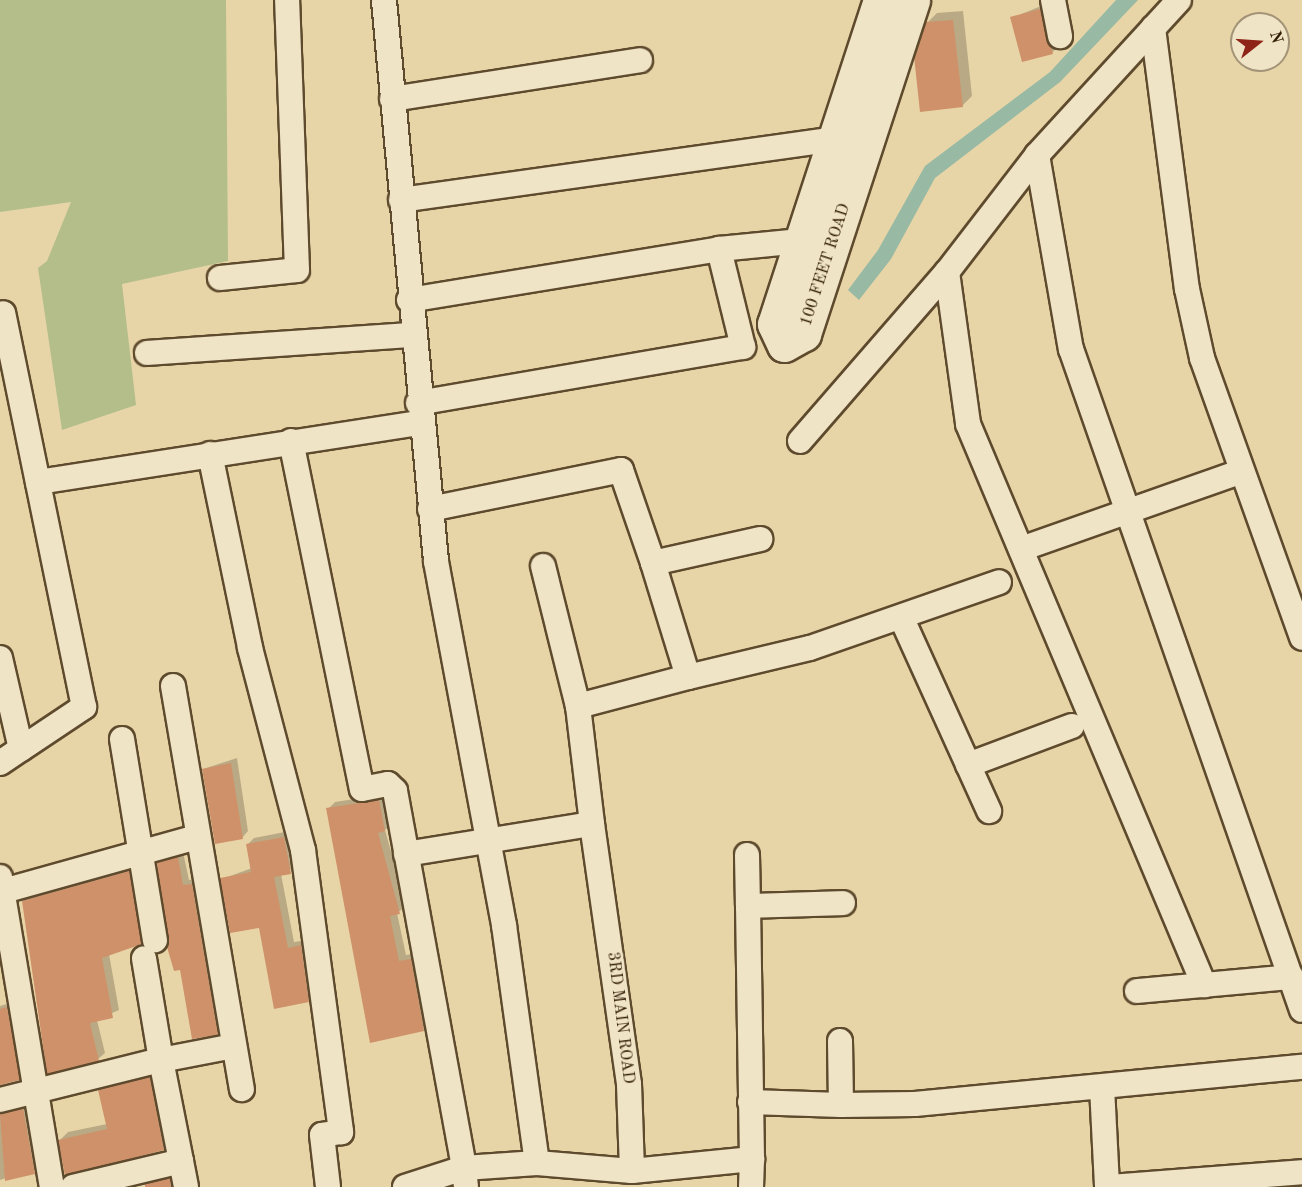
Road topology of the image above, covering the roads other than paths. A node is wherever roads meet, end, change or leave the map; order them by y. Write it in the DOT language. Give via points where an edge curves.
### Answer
graph roads {
  1 [pos="287,0"];
  2 [pos="384,0"];
  3 [pos="879,0"];
  4 [pos="913,0"];
  5 [pos="1053,0"];
  6 [pos="1179,0"];
  7 [pos="1153,28"];
  8 [pos="1060,36"];
  9 [pos="640,60"];
  10 [pos="392,99"];
  11 [pos="834,139"];
  12 [pos="1037,155"];
  13 [pos="401,200"];
  14 [pos="801,241"];
  15 [pos="719,249"];
  16 [pos="946,272"];
  17 [pos="220,278"];
  18 [pos="409,300"];
  19 [pos="3,313"];
  20 [pos="412,335"];
  21 [pos="147,353"];
  22 [pos="419,413"];
  23 [pos="291,441"];
  24 [pos="800,441"];
  25 [pos="210,454"];
  26 [pos="1242,471"];
  27 [pos="38,482"];
  28 [pos="430,509"];
  29 [pos="1128,512"];
  30 [pos="760,539"];
  31 [pos="1021,549"];
  32 [pos="652,563"];
  33 [pos="543,566"];
  34 [pos="999,582"];
  35 [pos="902,619"];
  36 [pos="1302,638"];
  37 [pos="0,658"];
  38 [pos="688,677"];
  39 [pos="173,686"];
  40 [pos="578,706"];
  41 [pos="1072,726"];
  42 [pos="122,739"];
  43 [pos="21,748"];
  44 [pos="0,763"];
  45 [pos="968,765"];
  46 [pos="988,812"];
  47 [pos="592,824"];
  48 [pos="197,837"];
  49 [pos="487,839"];
  50 [pos="142,852"];
  51 [pos="406,854"];
  52 [pos="747,855"];
  53 [pos="1,887"];
  54 [pos="843,903"];
  55 [pos="748,906"];
  56 [pos="1291,977"];
  57 [pos="1204,985"];
  58 [pos="1137,991"];
  59 [pos="9,1001"];
  60 [pos="1302,1010"];
  61 [pos="840,1041"];
  62 [pos="234,1046"];
  63 [pos="161,1060"];
  64 [pos="1302,1067"];
  65 [pos="1102,1087"];
  66 [pos="242,1089"];
  67 [pos="36,1090"];
  68 [pos="0,1100"];
  69 [pos="750,1102"];
  70 [pos="841,1105"];
  71 [pos="752,1159"];
  72 [pos="181,1161"];
  73 [pos="537,1163"];
  74 [pos="632,1171"];
  75 [pos="1302,1172"];
  76 [pos="465,1178"];
  77 [pos="52,1187"];
  78 [pos="74,1187"];
  79 [pos="186,1187"];
  80 [pos="328,1187"];
  81 [pos="405,1187"];
  82 [pos="751,1187"];
  83 [pos="1108,1187"];
  1 -- 17 [label="street" via="297,270"];
  2 -- 10 [label="street"];
  3 -- 11 [label="main road, 100 FEET ROAD"];
  4 -- 14 [label="main road, 100 FEET ROAD" via="804,334 784,345 774,324"];
  5 -- 8 [label="street"];
  6 -- 7 [label="street"];
  7 -- 12 [label="street"];
  7 -- 26 [label="street" via="1187,289 1202,358"];
  9 -- 10 [label="street"];
  10 -- 13 [label="street"];
  11 -- 13 [label="street"];
  11 -- 14 [label="main road, 100 FEET ROAD"];
  12 -- 16 [label="street"];
  12 -- 29 [label="street" via="1071,349"];
  13 -- 18 [label="street"];
  14 -- 15 [label="street"];
  15 -- 18 [label="street"];
  15 -- 22 [label="street" via="744,347"];
  16 -- 24 [label="street"];
  16 -- 31 [label="street" via="968,424"];
  18 -- 20 [label="street"];
  19 -- 27 [label="street"];
  20 -- 21 [label="street"];
  20 -- 22 [label="street"];
  22 -- 23 [label="street"];
  22 -- 28 [label="street"];
  23 -- 25 [label="street"];
  23 -- 51 [label="street" via="362,789 394,787"];
  25 -- 27 [label="street"];
  25 -- 80 [label="street" via="250,648 303,850 341,1132 322,1135"];
  26 -- 29 [label="street"];
  26 -- 36 [label="street"];
  27 -- 43 [label="street" via="84,707"];
  28 -- 32 [label="street" via="621,470"];
  28 -- 49 [label="street"];
  29 -- 31 [label="street"];
  29 -- 56 [label="street"];
  30 -- 32 [label="street"];
  31 -- 57 [label="street"];
  32 -- 38 [label="street"];
  33 -- 40 [label="street, 3RD MAIN ROAD"];
  34 -- 35 [label="street"];
  35 -- 38 [label="street"];
  35 -- 45 [label="street"];
  37 -- 43 [label="street"];
  38 -- 40 [label="street"];
  39 -- 48 [label="street"];
  40 -- 47 [label="street, 3RD MAIN ROAD"];
  41 -- 45 [label="street"];
  42 -- 50 [label="street"];
  43 -- 44 [label="street"];
  45 -- 46 [label="street"];
  47 -- 49 [label="street"];
  47 -- 74 [label="street, 3RD MAIN ROAD" via="628,1084"];
  48 -- 50 [label="street"];
  48 -- 62 [label="street"];
  49 -- 51 [label="street"];
  49 -- 73 [label="street" via="529,1077"];
  50 -- 53 [label="street"];
  50 -- 63 [label="street"];
  51 -- 76 [label="street"];
  52 -- 55 [label="street"];
  53 -- 59 [label="street"];
  54 -- 55 [label="street"];
  55 -- 69 [label="street"];
  56 -- 57 [label="street"];
  56 -- 60 [label="street"];
  57 -- 58 [label="street"];
  59 -- 67 [label="street"];
  61 -- 70 [label="street"];
  62 -- 63 [label="street"];
  62 -- 66 [label="street"];
  63 -- 67 [label="street"];
  63 -- 72 [label="street"];
  64 -- 65 [label="street"];
  65 -- 70 [label="street"];
  65 -- 83 [label="street"];
  67 -- 68 [label="street"];
  67 -- 77 [label="street"];
  69 -- 70 [label="street"];
  69 -- 71 [label="street"];
  71 -- 74 [label="street"];
  71 -- 82 [label="street"];
  72 -- 78 [label="street"];
  72 -- 79 [label="street"];
  73 -- 74 [label="street"];
  73 -- 76 [label="street"];
  75 -- 83 [label="street"];
  76 -- 81 [label="street"];
}
